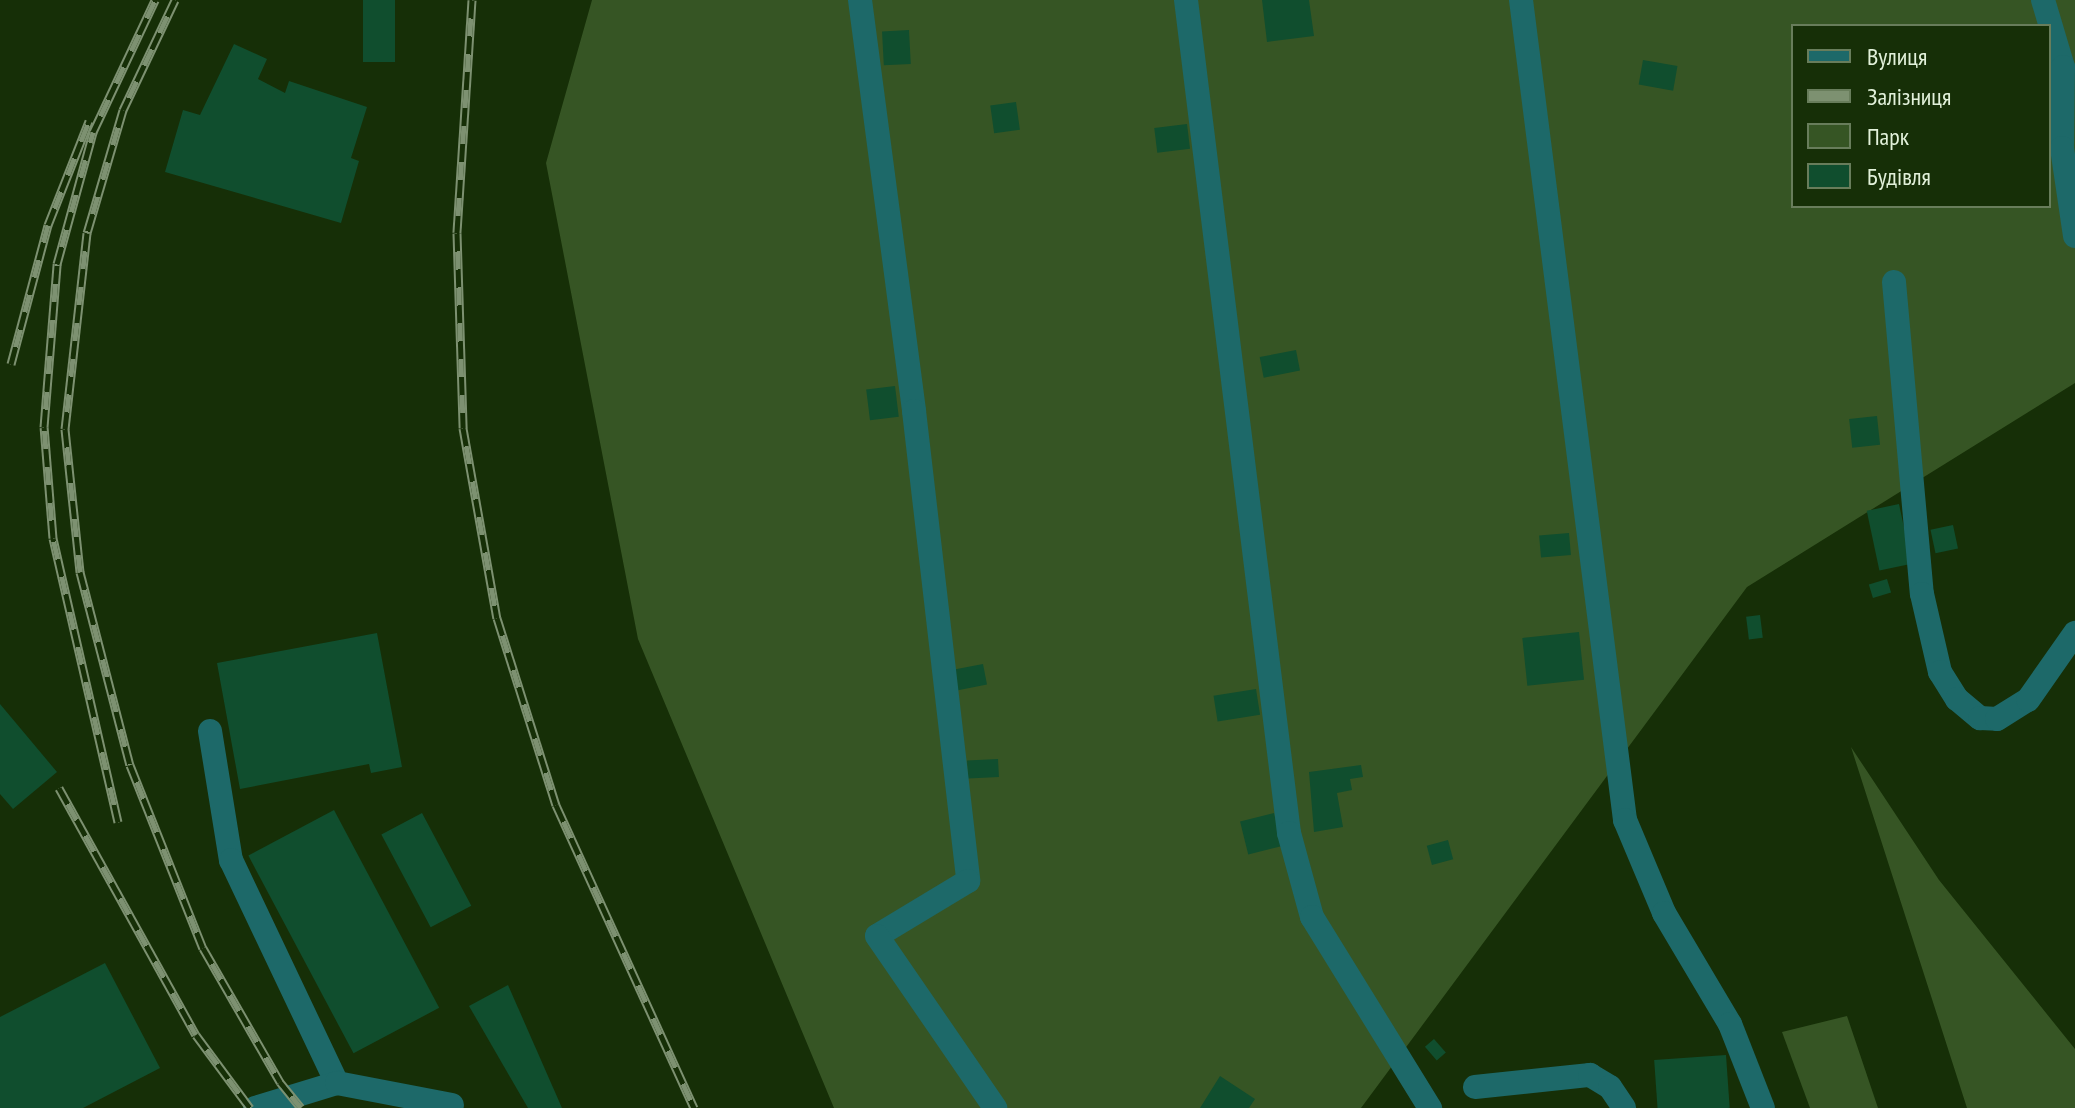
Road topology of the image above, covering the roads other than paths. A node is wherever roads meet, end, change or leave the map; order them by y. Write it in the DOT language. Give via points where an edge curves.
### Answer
graph roads {
  1 [pos="860,0"];
  2 [pos="1186,0"];
  3 [pos="1521,0"];
  4 [pos="2043,0"];
  5 [pos="2050,24"];
  6 [pos="2051,27"];
  7 [pos="2075,236"];
  8 [pos="1894,282"];
  9 [pos="2075,633"];
  10 [pos="210,731"];
  11 [pos="337,1083"];
  12 [pos="1475,1087"];
  13 [pos="452,1105"];
  14 [pos="255,1108"];
  15 [pos="995,1108"];
  16 [pos="1430,1108"];
  17 [pos="1624,1108"];
  18 [pos="1763,1108"];
  1 -- 15 [label="street" via="968,881 877,936"];
  2 -- 16 [label="street" via="1289,833 1312,917"];
  3 -- 18 [label="street" via="1625,820 1664,913 1730,1024"];
  4 -- 5 [label="street"];
  6 -- 7 [label="street" via="2063,67 2062,148"];
  8 -- 9 [label="street" via="1922,594 1940,672 1957,699 1980,718 1997,719 2028,700"];
  10 -- 11 [label="street" via="231,860"];
  11 -- 13 [label="street"];
  11 -- 14 [label="street"];
  12 -- 17 [label="street" via="1583,1074 1604,1082"];
}
